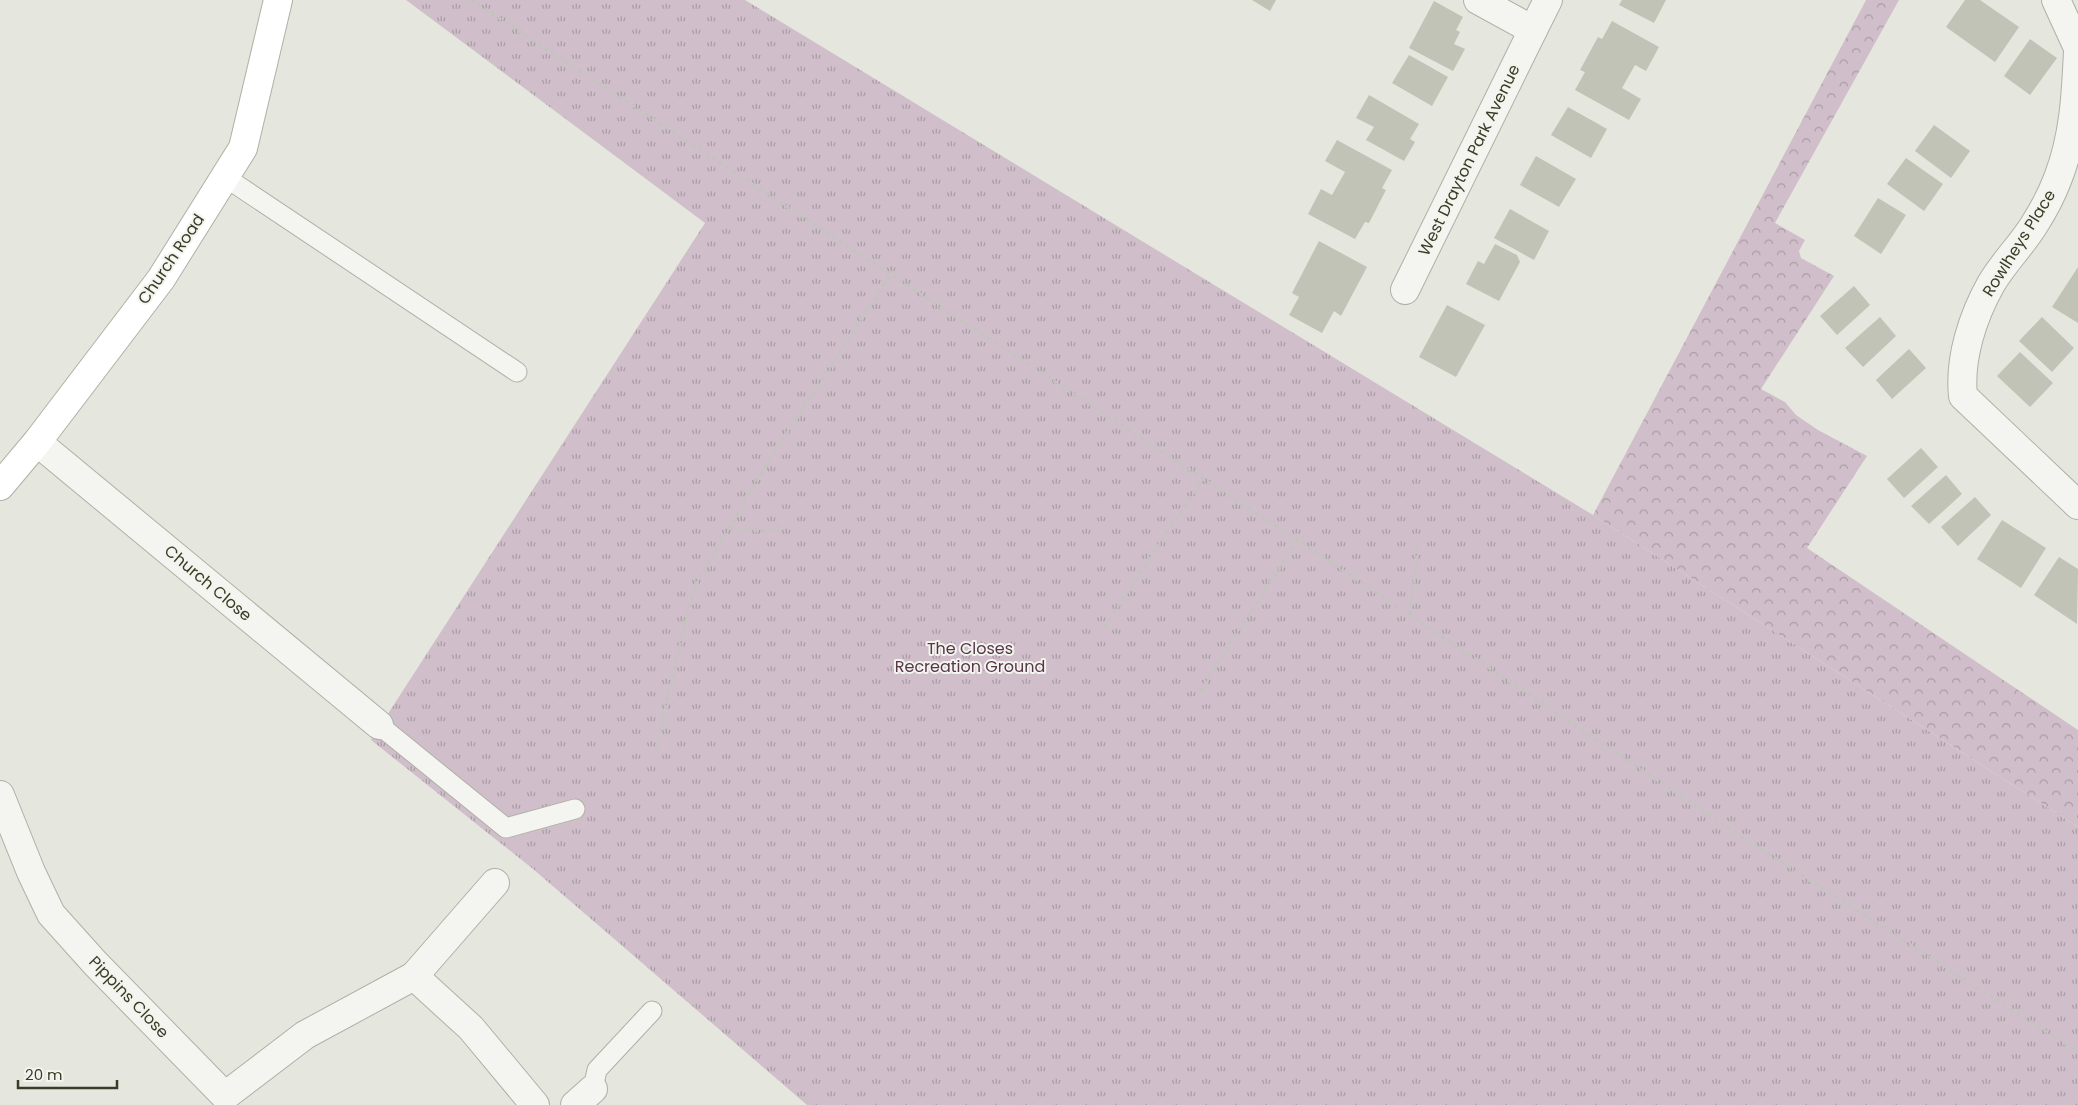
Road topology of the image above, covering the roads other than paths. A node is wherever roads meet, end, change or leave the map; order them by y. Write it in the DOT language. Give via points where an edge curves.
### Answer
graph roads {
  1 [pos="278,0"];
  2 [pos="1478,0"];
  3 [pos="1548,0"];
  4 [pos="2056,0"];
  5 [pos="1532,30"];
  6 [pos="2078,50"];
  7 [pos="225,176"];
  8 [pos="1405,290"];
  9 [pos="517,372"];
  10 [pos="37,442"];
  11 [pos="0,486"];
  12 [pos="2078,505"];
  13 [pos="379,725"];
  14 [pos="0,795"];
  15 [pos="575,809"];
  16 [pos="495,882"];
  17 [pos="414,976"];
  18 [pos="652,1011"];
  19 [pos="584,1097"];
  20 [pos="535,1105"];
  1 -- 7 [label="street, Church Road" via="243,148"];
  2 -- 5 [label="street"];
  3 -- 5 [label="street, West Drayton Park Avenue"];
  4 -- 6 [label="street, Rowlheys Place"];
  5 -- 8 [label="street, West Drayton Park Avenue"];
  6 -- 12 [label="street, Rowlheys Place" via="2075,113 2058,179 2034,225 1992,283 1973,322 1962,381 1963,396"];
  7 -- 9 [label="lane"];
  7 -- 10 [label="street, Church Road" via="161,279"];
  10 -- 11 [label="street, Church Road"];
  10 -- 13 [label="street, Church Close"];
  13 -- 15 [label="lane" via="506,828"];
  14 -- 17 [label="street, Pippins Close" via="51,914 225,1096 304,1035"];
  16 -- 17 [label="street, Pippins Close"];
  17 -- 20 [label="street" via="471,1028"];
  18 -- 19 [label="lane" via="597,1070"];
}
